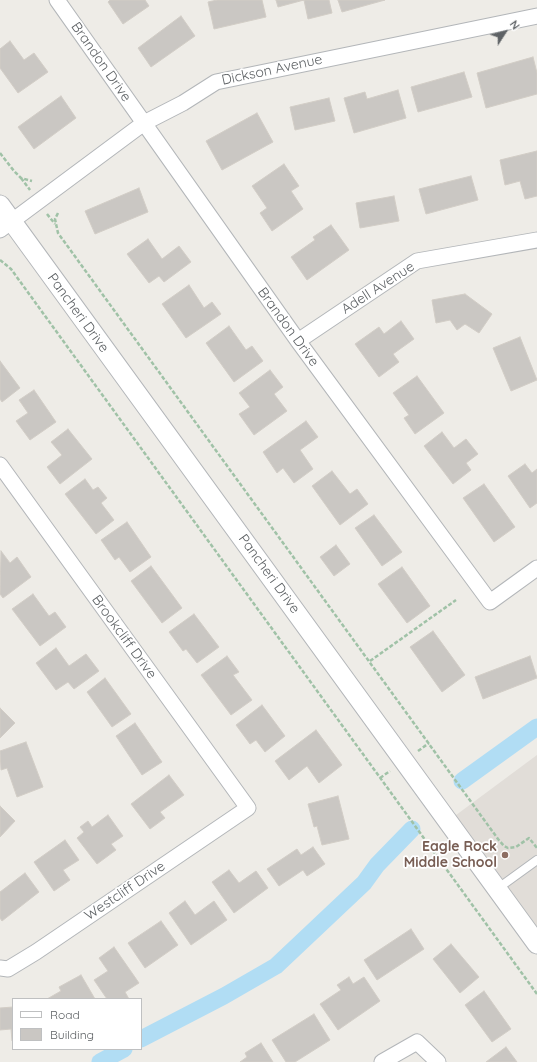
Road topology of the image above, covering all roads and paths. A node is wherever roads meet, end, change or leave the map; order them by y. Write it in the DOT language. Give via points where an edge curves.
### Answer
graph roads {
  1 [pos="57,0"];
  2 [pos="537,16"];
  3 [pos="144,123"];
  4 [pos="0,153"];
  5 [pos="32,182"];
  6 [pos="0,205"];
  7 [pos="58,213"];
  8 [pos="6,226"];
  9 [pos="537,240"];
  10 [pos="1,260"];
  11 [pos="298,341"];
  12 [pos="0,465"];
  13 [pos="537,568"];
  14 [pos="456,600"];
  15 [pos="370,661"];
  16 [pos="248,808"];
  17 [pos="537,848"];
  18 [pos="537,860"];
  19 [pos="497,889"];
  20 [pos="537,944"];
  21 [pos="0,968"];
  22 [pos="537,994"];
  23 [pos="382,1062"];
  24 [pos="438,1062"];
  1 -- 3 [label="street, Brandon Drive"];
  2 -- 3 [label="street, Dickson Avenue" via="216,82"];
  3 -- 8 [label="street, Dickson Avenue"];
  3 -- 11 [label="street, Brandon Drive"];
  4 -- 5 [label="path" via="21,178"];
  6 -- 8 [label="street, Pancheri Drive"];
  7 -- 15 [label="path" via="55,219 58,233"];
  8 -- 19 [label="street, Pancheri Drive"];
  9 -- 11 [label="street, Adell Avenue" via="417,261"];
  10 -- 22 [label="path" via="11,269"];
  11 -- 13 [label="street, Brandon Drive" via="490,602"];
  12 -- 16 [label="street, Brookcliff Drive"];
  14 -- 15 [label="path"];
  15 -- 17 [label="path" via="504,846 516,847 529,838"];
  16 -- 21 [label="street, Westcliff Drive" via="36,952 8,969"];
  18 -- 19 [label="lane"];
  19 -- 20 [label="street, Pancheri Drive"];
  23 -- 24 [label="street" via="417,1042"];
}
